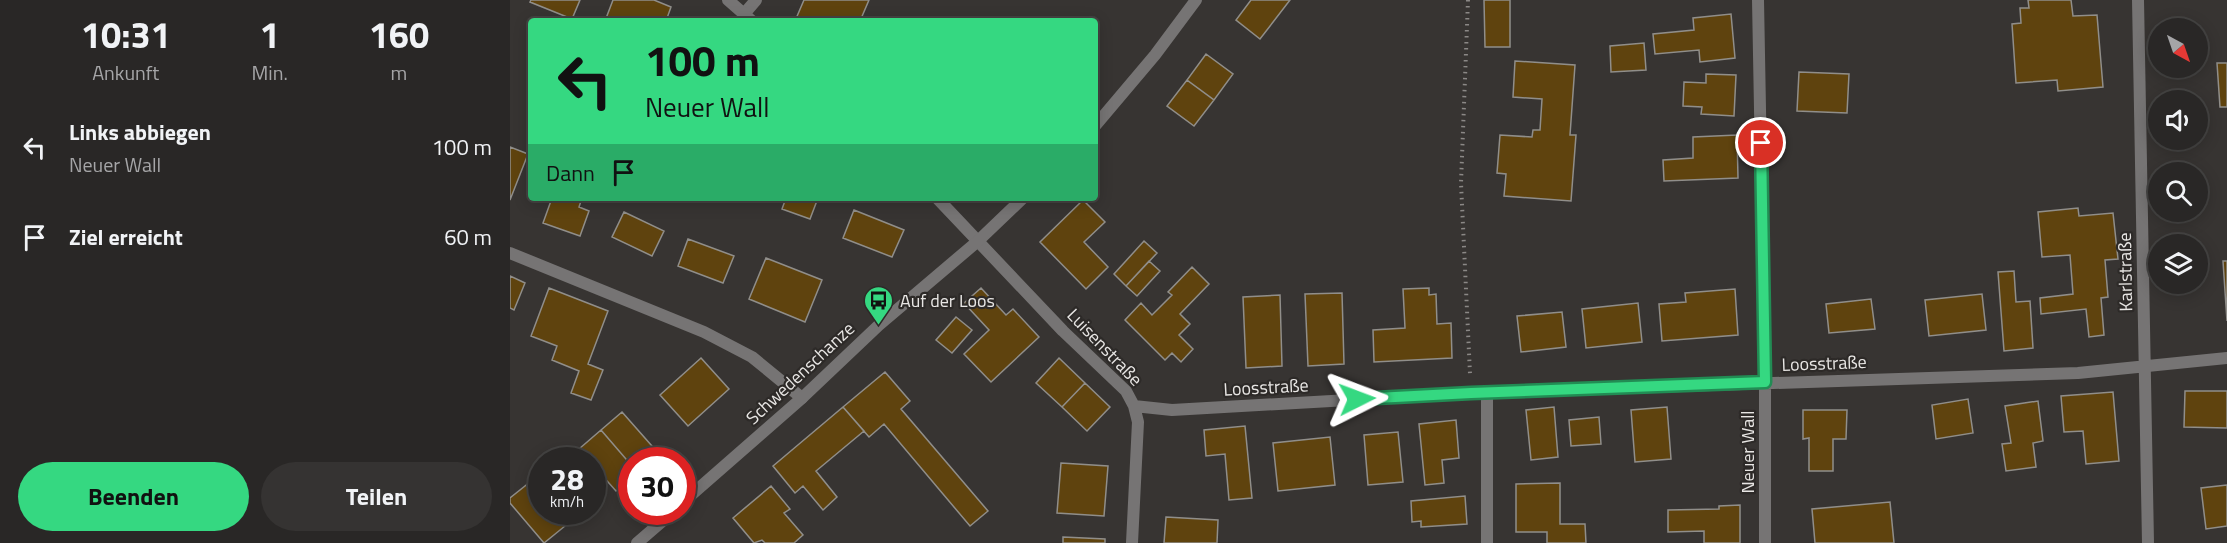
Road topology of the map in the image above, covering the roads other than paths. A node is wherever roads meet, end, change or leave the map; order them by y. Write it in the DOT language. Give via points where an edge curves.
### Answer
graph roads {
  1 [pos="728,0"];
  2 [pos="756,0"];
  3 [pos="1196,0"];
  4 [pos="1758,0"];
  5 [pos="2138,0"];
  6 [pos="748,17"];
  7 [pos="1098,122"];
  8 [pos="940,201"];
  9 [pos="1020,201"];
  10 [pos="978,241"];
  11 [pos="510,253"];
  12 [pos="2227,358"];
  13 [pos="2145,366"];
  14 [pos="1765,382"];
  15 [pos="1487,392"];
  16 [pos="802,398"];
  17 [pos="1134,406"];
  18 [pos="696,491"];
  19 [pos="658,525"];
  20 [pos="637,543"];
  21 [pos="1132,543"];
  22 [pos="1487,543"];
  23 [pos="1765,543"];
  24 [pos="2148,543"];
  1 -- 6 [label="street"];
  2 -- 6 [label="street"];
  3 -- 7 [label="street"];
  4 -- 14 [label="street, Neuer Wall"];
  5 -- 13 [label="street, Karlstraße"];
  8 -- 10 [label="street, Luisenstraße"];
  9 -- 10 [label="street, Schwedenschanze"];
  10 -- 16 [label="street, Schwedenschanze" via="879,325"];
  10 -- 17 [label="street, Luisenstraße" via="1126,391"];
  11 -- 16 [label="street" via="704,332 752,357"];
  12 -- 13 [label="street, Loosstraße"];
  13 -- 14 [label="street, Loosstraße" via="2078,374"];
  13 -- 24 [label="street, Karlstraße"];
  14 -- 15 [label="street, Loosstraße"];
  14 -- 23 [label="street, Neuer Wall"];
  15 -- 17 [label="street, Loosstraße" via="1180,410"];
  15 -- 22 [label="street"];
  16 -- 18 [label="street, Schwedenschanze"];
  17 -- 21 [label="street, Luisenstraße" via="1138,422"];
  19 -- 20 [label="street"];
}
